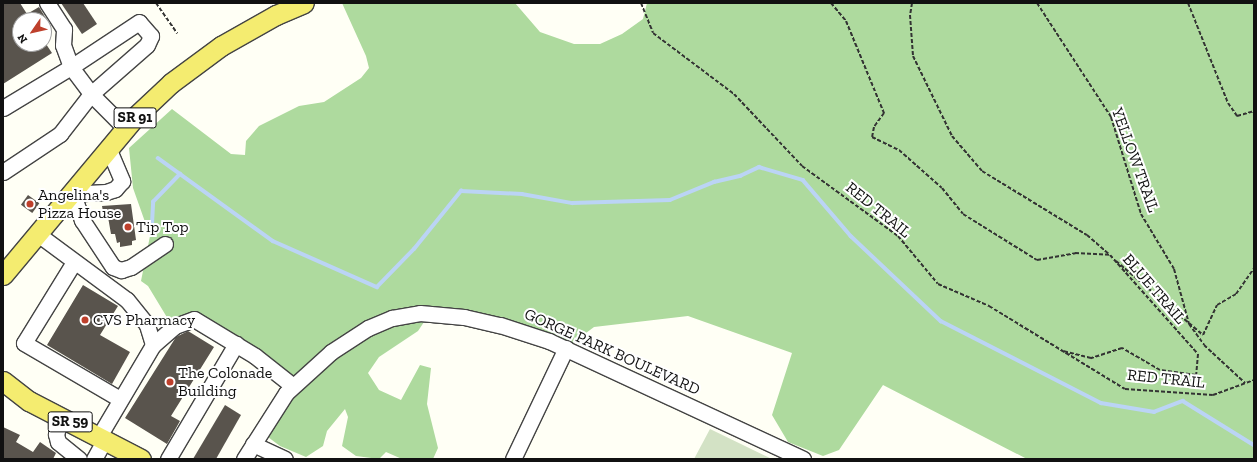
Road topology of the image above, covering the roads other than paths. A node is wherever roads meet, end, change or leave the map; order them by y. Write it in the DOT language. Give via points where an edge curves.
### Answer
graph roads {
  1 [pos="47,3"];
  2 [pos="304,3"];
  3 [pos="71,67"];
  4 [pos="91,94"];
  5 [pos="3,108"];
  6 [pos="126,129"];
  7 [pos="109,150"];
  8 [pos="3,172"];
  9 [pos="73,194"];
  10 [pos="39,235"];
  11 [pos="165,244"];
  12 [pos="74,262"];
  13 [pos="3,275"];
  14 [pos="236,344"];
  15 [pos="153,345"];
  16 [pos="566,348"];
  17 [pos="3,382"];
  18 [pos="293,386"];
  19 [pos="120,399"];
  20 [pos="62,418"];
  21 [pos="101,439"];
  22 [pos="253,444"];
  23 [pos="71,457"];
  24 [pos="94,459"];
  25 [pos="141,459"];
  26 [pos="168,459"];
  27 [pos="244,459"];
  28 [pos="285,459"];
  29 [pos="513,459"];
  30 [pos="803,459"];
  1 -- 3 [label="street" via="64,29 63,45"];
  2 -- 6 [label="main road, SR 91" via="276,14 221,46 171,83"];
  3 -- 4 [label="street"];
  3 -- 4 [label="street" via="139,22 147,28 151,36 146,45"];
  3 -- 5 [label="street"];
  4 -- 6 [label="street"];
  4 -- 8 [label="street" via="60,134"];
  6 -- 7 [label="main road, SR 91"];
  7 -- 9 [label="main road, SR 91"];
  7 -- 9 [label="street" via="122,182 115,189 106,192"];
  9 -- 10 [label="main road, SR 91"];
  9 -- 11 [label="street" via="82,220 113,267 121,270 131,267"];
  10 -- 12 [label="street"];
  10 -- 13 [label="main road, SR 91"];
  12 -- 15 [label="street" via="127,300 146,325"];
  12 -- 19 [label="street" via="24,343"];
  14 -- 15 [label="street" via="194,319 176,326"];
  14 -- 18 [label="street"];
  14 -- 26 [label="street"];
  15 -- 19 [label="street"];
  16 -- 18 [label="street, GORGE PARK BOULEVARD" via="500,325 452,315 410,313 352,337"];
  16 -- 29 [label="street"];
  16 -- 30 [label="street, GORGE PARK BOULEVARD"];
  17 -- 20 [label="main road, SR 59" via="29,401"];
  18 -- 22 [label="street, GORGE PARK BOULEVARD" via="275,408"];
  19 -- 21 [label="street"];
  20 -- 21 [label="main road, SR 59"];
  20 -- 23 [label="street" via="56,434 58,442"];
  21 -- 24 [label="street"];
  21 -- 25 [label="main road, SR 59"];
  22 -- 27 [label="street, GORGE PARK BOULEVARD"];
  22 -- 28 [label="street"];
}
